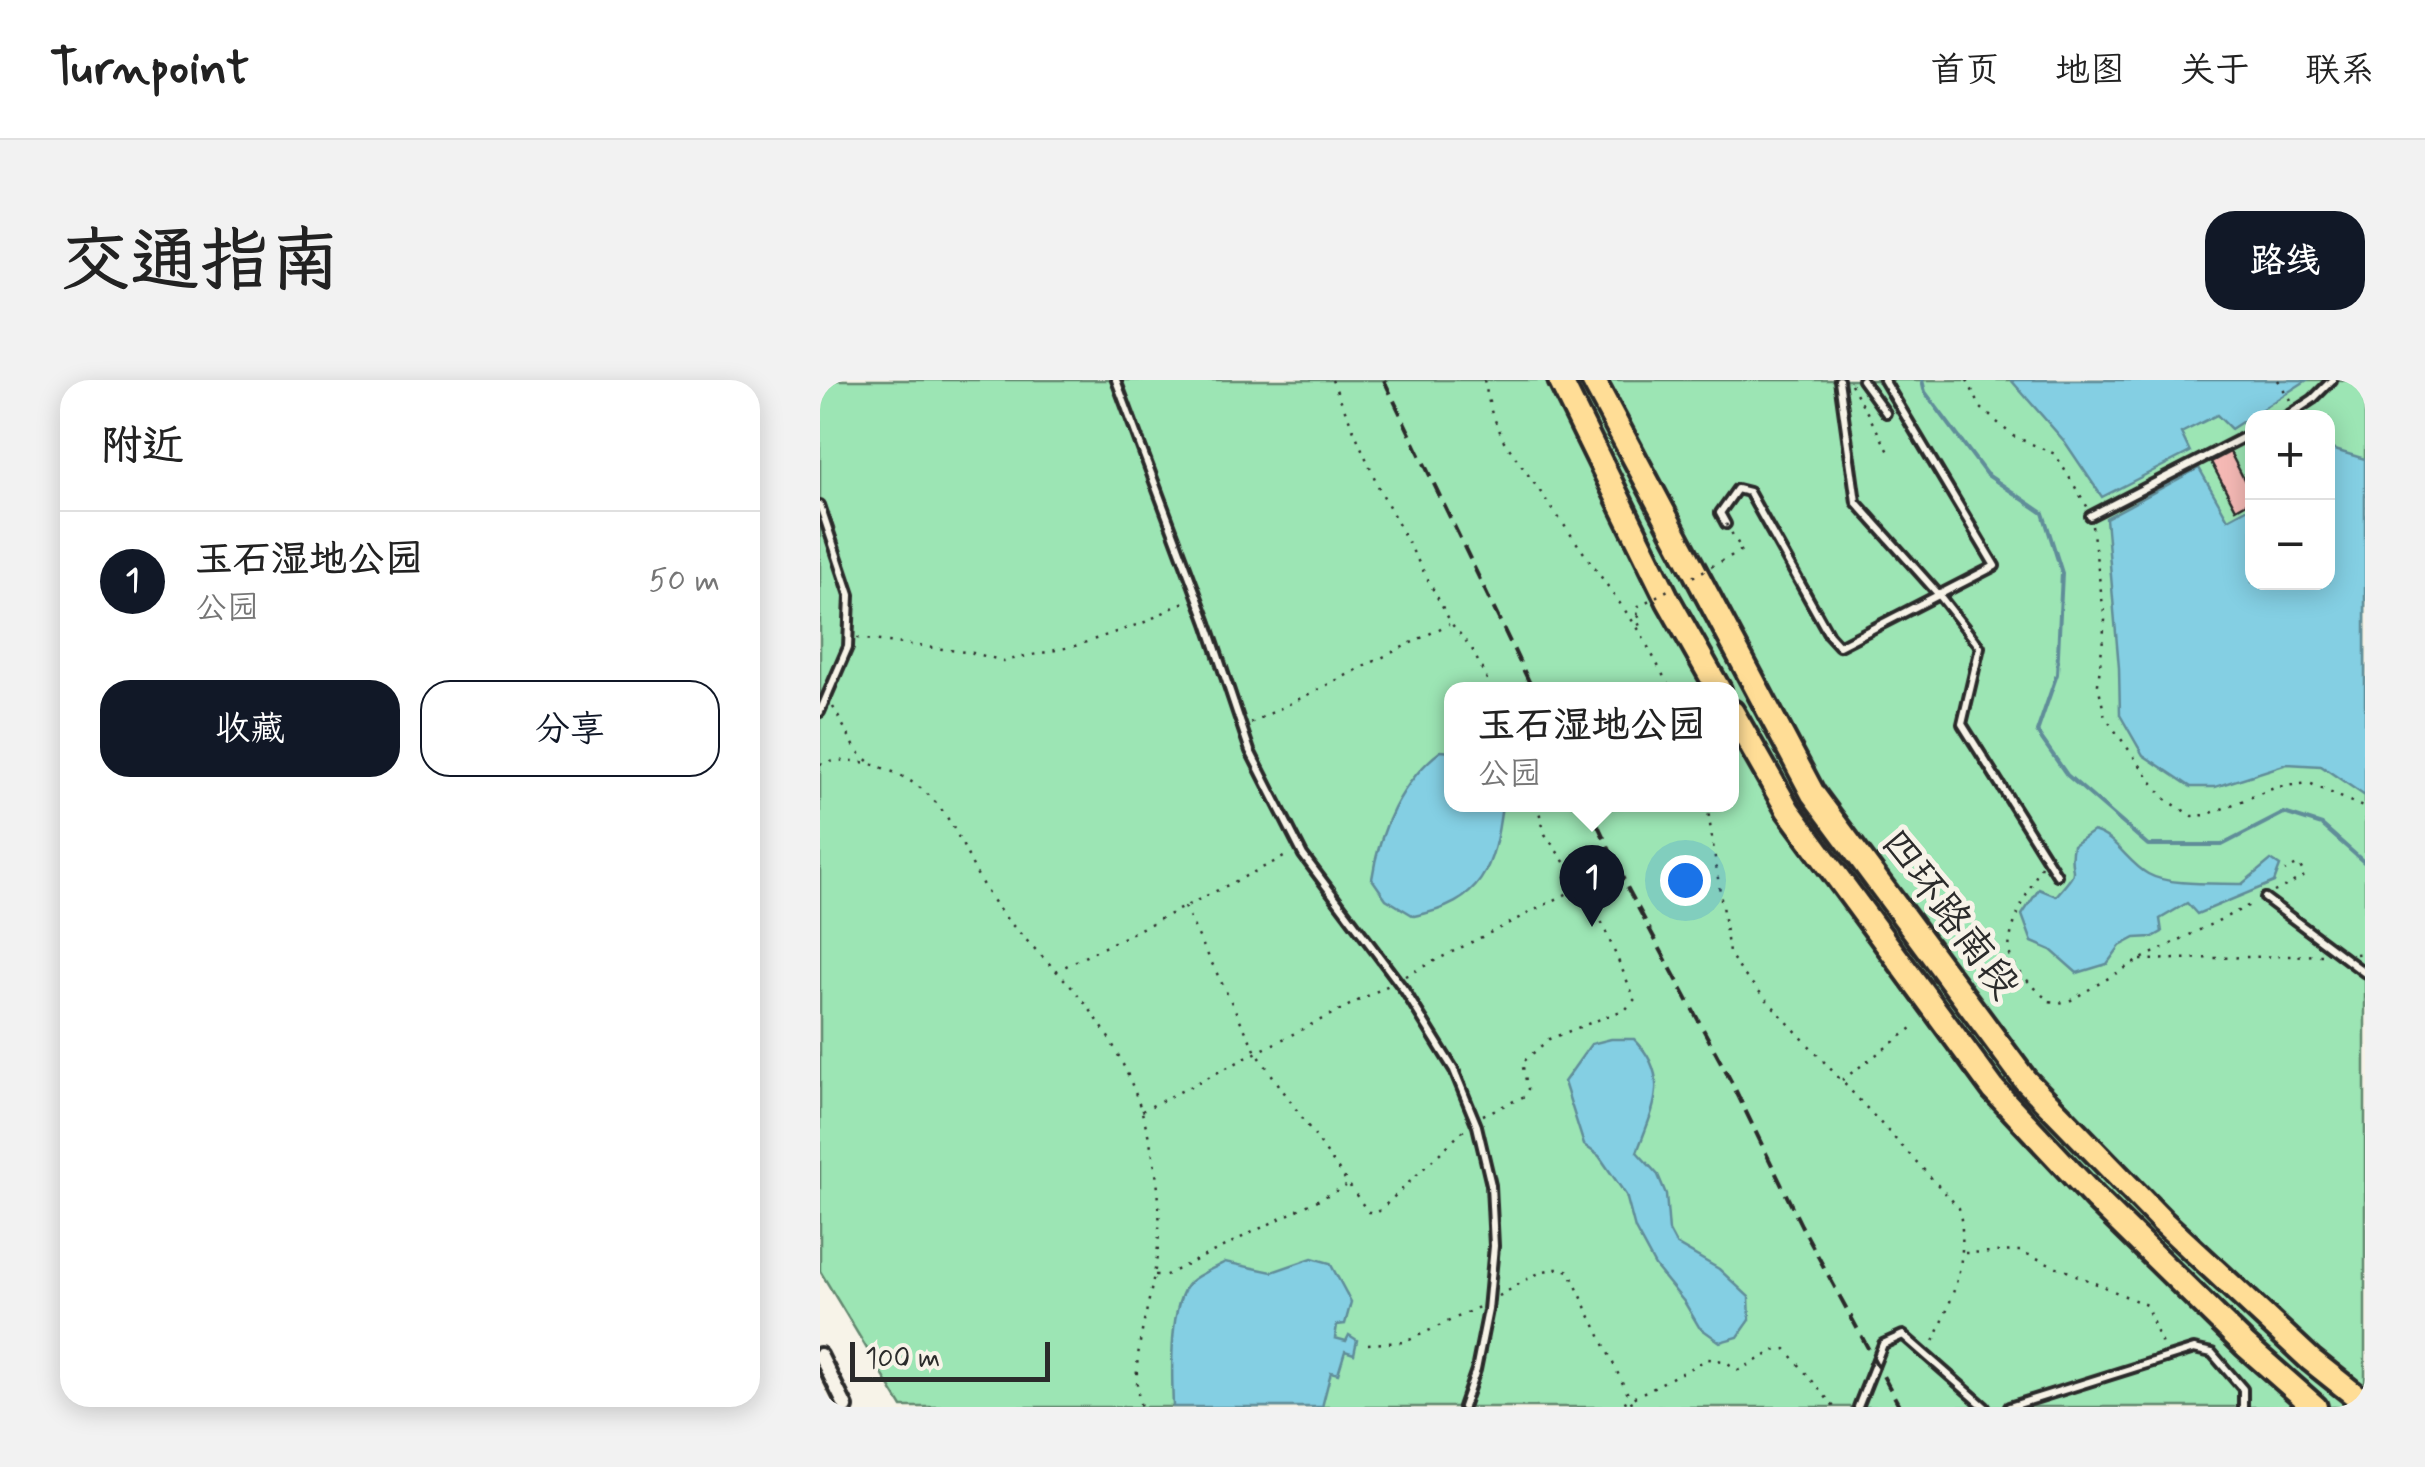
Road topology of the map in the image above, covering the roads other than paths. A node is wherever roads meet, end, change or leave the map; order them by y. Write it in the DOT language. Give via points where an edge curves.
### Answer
graph roads {
  1 [pos="1116,380"];
  2 [pos="1560,380"];
  3 [pos="1593,380"];
  4 [pos="1839,380"];
  5 [pos="1862,380"];
  6 [pos="1884,380"];
  7 [pos="2332,380"];
  8 [pos="2297,410"];
  9 [pos="1886,412"];
  10 [pos="2245,438"];
  11 [pos="820,504"];
  12 [pos="2090,516"];
  13 [pos="1726,524"];
  14 [pos="1940,596"];
  15 [pos="1715,682"];
  16 [pos="820,712"];
  17 [pos="1739,724"];
  18 [pos="2057,875"];
  19 [pos="2265,898"];
  20 [pos="2365,972"];
  21 [pos="820,1354"];
  22 [pos="2365,1403"];
  23 [pos="846,1407"];
  24 [pos="1463,1407"];
  25 [pos="1858,1407"];
  26 [pos="1985,1407"];
  27 [pos="2009,1407"];
  28 [pos="2243,1407"];
  29 [pos="2315,1407"];
  1 -- 24 [label="lane" via="1250,751 1300,848 1454,1070 1477,1126 1494,1246 1476,1370"];
  2 -- 15 [label="highway"];
  3 -- 22 [label="highway, 四环路南段" via="1813,794 2025,1080 2162,1222"];
  4 -- 14 [label="lane" via="1856,502"];
  5 -- 9 [label="lane"];
  6 -- 14 [label="lane" via="1994,566"];
  7 -- 8 [label="lane"];
  10 -- 12 [label="lane"];
  11 -- 16 [label="lane" via="850,594 848,647"];
  13 -- 14 [label="lane" via="1720,513 1737,489 1749,492 1839,646"];
  14 -- 18 [label="lane" via="1980,648 1962,724"];
  17 -- 29 [label="highway, 四环路南段" via="1788,810 1994,1090 2164,1266"];
  19 -- 20 [label="lane"];
  21 -- 23 [label="street"];
  25 -- 26 [label="lane" via="1883,1344 1904,1335"];
  27 -- 28 [label="lane" via="2194,1349 2212,1353 2243,1389"];
}
